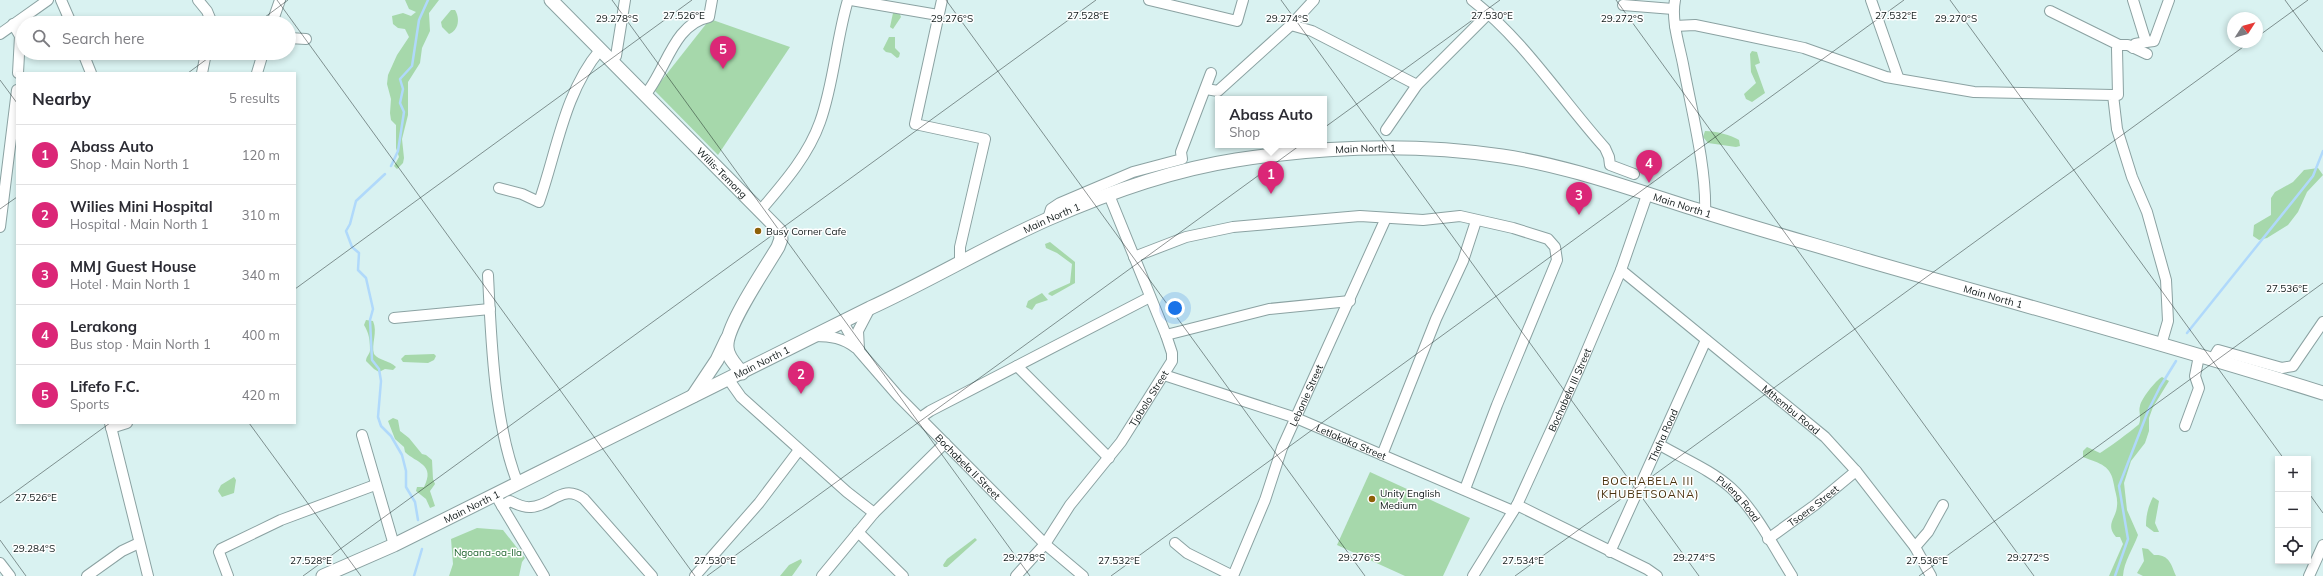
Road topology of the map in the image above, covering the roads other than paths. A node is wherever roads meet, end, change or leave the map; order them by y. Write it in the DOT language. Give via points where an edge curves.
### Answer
graph roads {
  1 [pos="48,0"];
  2 [pos="61,0"];
  3 [pos="198,0"];
  4 [pos="280,0"];
  5 [pos="551,0"];
  6 [pos="624,0"];
  7 [pos="712,0"];
  8 [pos="850,0"];
  9 [pos="942,0"];
  10 [pos="1148,0"];
  11 [pos="1243,0"];
  12 [pos="1314,0"];
  13 [pos="1472,0"];
  14 [pos="1871,0"];
  15 [pos="2133,0"];
  16 [pos="2169,0"];
  17 [pos="1674,4"];
  18 [pos="1623,5"];
  19 [pos="2050,11"];
  20 [pos="1489,13"];
  21 [pos="938,15"];
  22 [pos="25,16"];
  23 [pos="67,16"];
  24 [pos="209,16"];
  25 [pos="274,16"];
  26 [pos="16,22"];
  27 [pos="13,24"];
  28 [pos="1291,25"];
  29 [pos="1675,26"];
  30 [pos="16,29"];
  31 [pos="0,34"];
  32 [pos="296,38"];
  33 [pos="306,39"];
  34 [pos="2146,42"];
  35 [pos="2119,45"];
  36 [pos="2133,48"];
  37 [pos="600,50"];
  38 [pos="2147,54"];
  39 [pos="19,60"];
  40 [pos="86,60"];
  41 [pos="205,60"];
  42 [pos="261,60"];
  43 [pos="612,61"];
  44 [pos="18,72"];
  45 [pos="91,72"];
  46 [pos="202,72"];
  47 [pos="257,72"];
  48 [pos="1212,74"];
  49 [pos="1898,78"];
  50 [pos="1417,85"];
  51 [pos="1206,89"];
  52 [pos="16,95"];
  53 [pos="644,95"];
  54 [pos="2113,95"];
  55 [pos="1386,130"];
  56 [pos="4,156"];
  57 [pos="1619,167"];
  58 [pos="1634,174"];
  59 [pos="1614,184"];
  60 [pos="499,188"];
  61 [pos="1647,194"];
  62 [pos="1109,195"];
  63 [pos="760,211"];
  64 [pos="1705,213"];
  65 [pos="1386,218"];
  66 [pos="1048,219"];
  67 [pos="1476,221"];
  68 [pos="0,227"];
  69 [pos="1134,257"];
  70 [pos="960,262"];
  71 [pos="1621,270"];
  72 [pos="488,275"];
  73 [pos="1150,297"];
  74 [pos="1350,301"];
  75 [pos="870,308"];
  76 [pos="490,309"];
  77 [pos="394,318"];
  78 [pos="843,322"];
  79 [pos="2323,322"];
  80 [pos="1166,335"];
  81 [pos="815,336"];
  82 [pos="727,339"];
  83 [pos="1706,340"];
  84 [pos="2161,345"];
  85 [pos="859,351"];
  86 [pos="2199,356"];
  87 [pos="2212,360"];
  88 [pos="1016,366"];
  89 [pos="742,373"];
  90 [pos="1164,375"];
  91 [pos="729,380"];
  92 [pos="2323,393"];
  93 [pos="692,397"];
  94 [pos="920,418"];
  95 [pos="1296,418"];
  96 [pos="121,424"];
  97 [pos="111,426"];
  98 [pos="2185,426"];
  99 [pos="362,435"];
  100 [pos="945,443"];
  101 [pos="1660,445"];
  102 [pos="799,450"];
  103 [pos="1382,455"];
  104 [pos="1109,458"];
  105 [pos="1856,471"];
  106 [pos="518,484"];
  107 [pos="375,485"];
  108 [pos="1465,489"];
  109 [pos="499,500"];
  110 [pos="1943,505"];
  111 [pos="1515,508"];
  112 [pos="874,513"];
  113 [pos="858,532"];
  114 [pos="1768,539"];
  115 [pos="139,543"];
  116 [pos="1045,544"];
  117 [pos="1175,544"];
  118 [pos="394,545"];
  119 [pos="2323,545"];
  120 [pos="1914,547"];
  121 [pos="1610,552"];
  122 [pos="0,563"];
  123 [pos="10,576"];
  124 [pos="87,576"];
  125 [pos="148,576"];
  126 [pos="228,576"];
  127 [pos="323,576"];
  128 [pos="544,576"];
  129 [pos="652,576"];
  130 [pos="695,576"];
  131 [pos="822,576"];
  132 [pos="903,576"];
  133 [pos="1016,576"];
  134 [pos="1083,576"];
  135 [pos="1233,576"];
  136 [pos="1473,576"];
  137 [pos="1657,576"];
  138 [pos="1792,576"];
  139 [pos="1931,576"];
  140 [pos="2309,576"];
  1 -- 22 [label="street"];
  2 -- 23 [label="street"];
  3 -- 24 [label="street"];
  4 -- 25 [label="street"];
  5 -- 37 [label="main road, Willis-Temong"];
  6 -- 43 [label="street" via="616,56"];
  7 -- 53 [label="street" via="709,17 700,18 690,24 668,54 654,84"];
  8 -- 21 [label="street"];
  8 -- 63 [label="street" via="820,123 784,183"];
  9 -- 21 [label="street"];
  10 -- 11 [label="street" via="1237,21"];
  12 -- 28 [label="street"];
  13 -- 20 [label="street"];
  14 -- 49 [label="street"];
  15 -- 34 [label="street"];
  16 -- 34 [label="street" via="2154,41"];
  17 -- 18 [label="street"];
  17 -- 29 [label="street"];
  19 -- 35 [label="street"];
  20 -- 50 [label="street"];
  20 -- 57 [label="street" via="1520,46 1605,148 1610,165"];
  21 -- 70 [label="street" via="915,124 985,139 960,247"];
  26 -- 27 [label="street"];
  27 -- 30 [label="street"];
  27 -- 31 [label="street"];
  28 -- 50 [label="street" via="1312,31"];
  28 -- 51 [label="street" via="1218,91"];
  29 -- 49 [label="street" via="1695,25 1804,48"];
  29 -- 64 [label="street" via="1694,120 1706,198"];
  32 -- 33 [label="street"];
  34 -- 36 [label="street" via="2136,44"];
  35 -- 36 [label="street"];
  35 -- 54 [label="street" via="2118,95"];
  36 -- 38 [label="street"];
  37 -- 43 [label="main road, Willis-Temong"];
  37 -- 60 [label="street" via="582,77 560,127 551,168 539,202"];
  39 -- 44 [label="street"];
  40 -- 45 [label="street"];
  41 -- 46 [label="street"];
  42 -- 47 [label="street"];
  43 -- 53 [label="main road, Willis-Temong"];
  48 -- 51 [label="street"];
  49 -- 54 [label="street" via="1974,92"];
  50 -- 55 [label="street"];
  51 -- 66 [label="street" via="1180,152 1182,159 1133,172 1060,203 1051,209"];
  52 -- 56 [label="street"];
  53 -- 63 [label="main road, Willis-Temong"];
  54 -- 84 [label="street" via="2117,129 2151,225 2166,280 2168,322"];
  56 -- 68 [label="street"];
  57 -- 58 [label="street"];
  57 -- 59 [label="street"];
  59 -- 61 [label="main road, Main North 1"];
  59 -- 62 [label="main road, Main North 1" via="1502,156 1414,148 1349,148 1235,160 1184,171"];
  61 -- 64 [label="main road, Main North 1"];
  61 -- 71 [label="street, Bochabela III Street"];
  62 -- 66 [label="main road, Main North 1"];
  62 -- 69 [label="street, Tjobolo Street"];
  63 -- 82 [label="main road, Willis-Temong" via="776,226 781,239"];
  64 -- 84 [label="main road, Main North 1"];
  65 -- 67 [label="street" via="1423,220 1460,216"];
  65 -- 69 [label="street" via="1360,216 1233,228 1186,237"];
  65 -- 74 [label="street, Lebonie Street"];
  66 -- 70 [label="main road, Main North 1"];
  67 -- 103 [label="street" via="1463,261 1436,319"];
  67 -- 108 [label="street" via="1513,228 1548,239 1555,247 1557,260"];
  69 -- 73 [label="street, Tjobolo Street"];
  70 -- 75 [label="main road, Main North 1" via="920,285"];
  71 -- 83 [label="street, Mthembu Road"];
  71 -- 111 [label="street, Bochabela III Street"];
  72 -- 76 [label="street"];
  73 -- 80 [label="street, Tjobolo Street"];
  73 -- 88 [label="street"];
  74 -- 80 [label="street" via="1269,310"];
  74 -- 95 [label="street, Lebonie Street"];
  75 -- 78 [label="main road, Main North 1"];
  75 -- 85 [label="street" via="858,330"];
  76 -- 77 [label="street"];
  76 -- 106 [label="street" via="504,441"];
  78 -- 81 [label="main road, Main North 1"];
  78 -- 85 [label="street, Bochabela II Street"];
  79 -- 87 [label="street" via="2293,366 2282,368 2218,350"];
  80 -- 90 [label="street, Tjobolo Street" via="1172,361"];
  81 -- 85 [label="street, Bochabela II Street" via="842,339"];
  81 -- 89 [label="main road, Main North 1"];
  82 -- 89 [label="main road" via="729,356"];
  82 -- 93 [label="main road, Willis-Temong" via="717,360"];
  83 -- 101 [label="street, Thaha Road"];
  83 -- 105 [label="street, Mthembu Road" via="1825,437"];
  84 -- 86 [label="main road, Main North 1"];
  85 -- 94 [label="street, Bochabela II Street"];
  86 -- 87 [label="main road, Main North 1"];
  86 -- 98 [label="street" via="2195,376 2200,388"];
  87 -- 92 [label="main road, Main North 1"];
  88 -- 94 [label="street"];
  88 -- 104 [label="street"];
  89 -- 91 [label="main road, Main North 1"];
  90 -- 95 [label="street, Letlakaka Street"];
  90 -- 104 [label="street, Tjobolo Street"];
  91 -- 93 [label="main road, Main North 1"];
  91 -- 102 [label="street" via="741,397"];
  93 -- 106 [label="main road, Main North 1"];
  94 -- 100 [label="street, Bochabela II Street"];
  95 -- 103 [label="street, Letlakaka Street"];
  95 -- 135 [label="street, Lebonie Street"];
  96 -- 97 [label="street"];
  97 -- 115 [label="street"];
  99 -- 107 [label="street"];
  100 -- 112 [label="street"];
  100 -- 116 [label="street, Bochabela II Street"];
  101 -- 114 [label="street, Puleng Road" via="1732,489"];
  101 -- 121 [label="street, Thaha Road"];
  102 -- 112 [label="street"];
  102 -- 130 [label="street" via="759,503"];
  103 -- 108 [label="street, Letlakaka Street"];
  104 -- 116 [label="street, Tjobolo Street" via="1070,505"];
  105 -- 114 [label="street, Tsoere Street"];
  105 -- 120 [label="street, Mthembu Road"];
  106 -- 109 [label="main road, Main North 1"];
  107 -- 118 [label="street"];
  107 -- 126 [label="street" via="281,520 221,549 219,552"];
  108 -- 111 [label="street, Letlakaka Street"];
  109 -- 118 [label="main road, Main North 1"];
  109 -- 128 [label="street"];
  109 -- 129 [label="street" via="532,508 566,493 577,494"];
  110 -- 120 [label="street" via="1928,532"];
  111 -- 121 [label="street, Letlakaka Street"];
  111 -- 136 [label="street, Bochabela III Street"];
  112 -- 113 [label="street"];
  113 -- 131 [label="street"];
  113 -- 132 [label="street"];
  114 -- 138 [label="street, Puleng Road"];
  115 -- 124 [label="street" via="122,551"];
  115 -- 125 [label="street"];
  116 -- 133 [label="street, Tjobolo Street"];
  116 -- 134 [label="street, Bochabela II Street"];
  117 -- 135 [label="street" via="1187,553"];
  118 -- 127 [label="main road, Main North 1"];
  119 -- 140 [label="street"];
  120 -- 139 [label="street, Mthembu Road"];
  121 -- 137 [label="street, Letlakaka Street"];
  122 -- 123 [label="street"];
}
